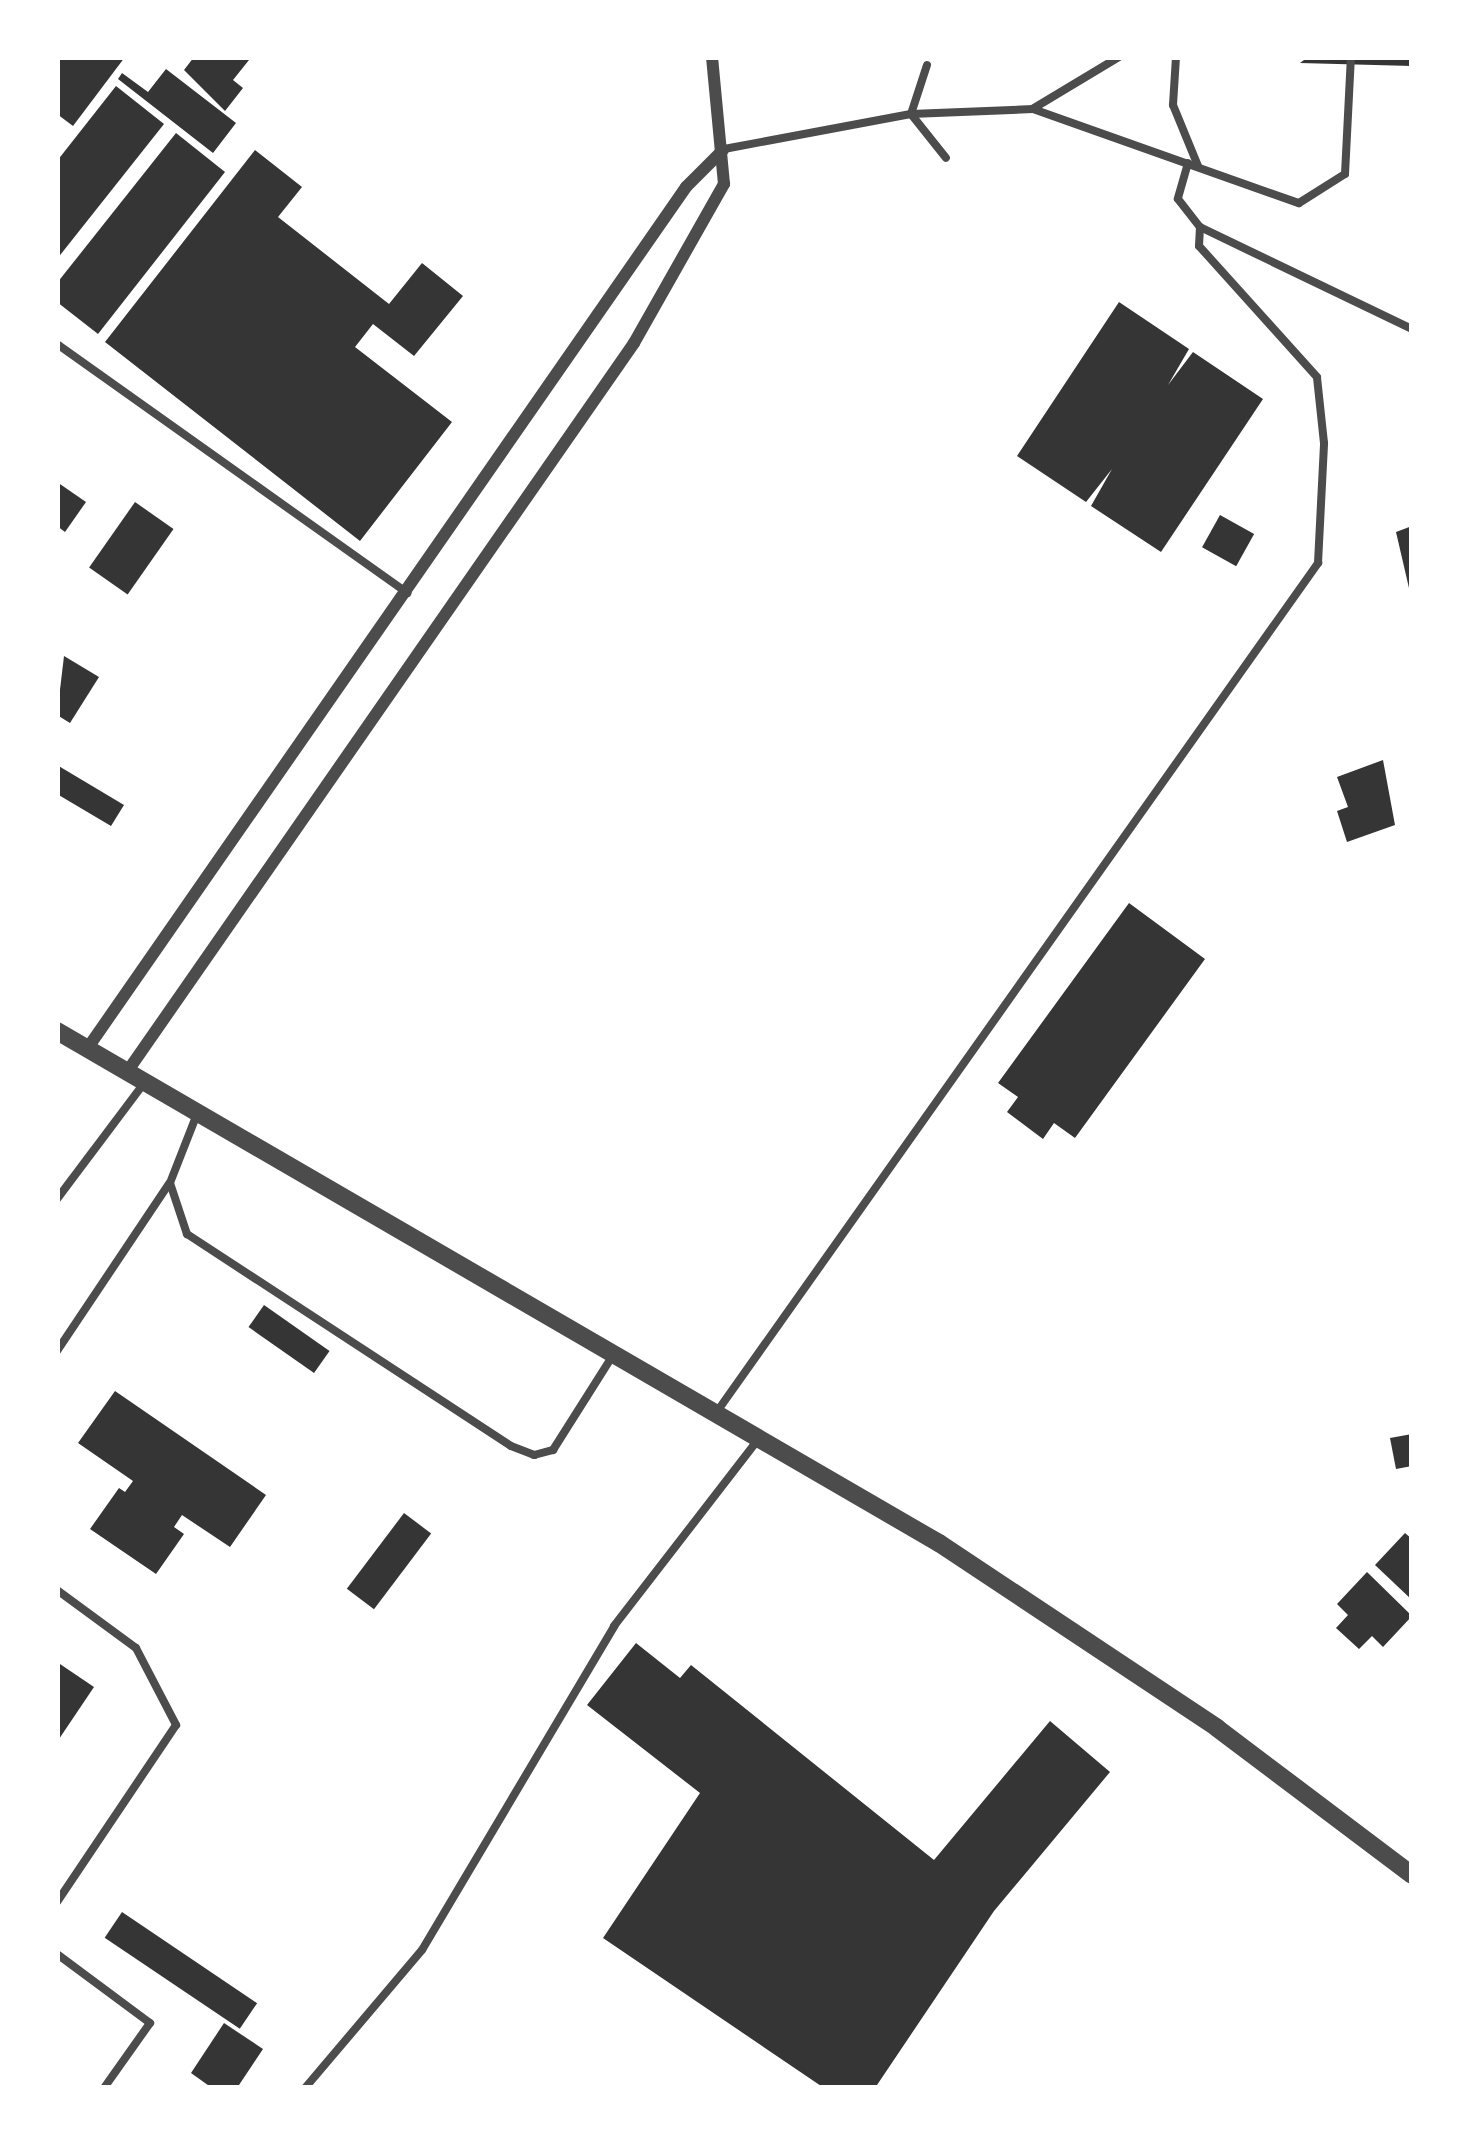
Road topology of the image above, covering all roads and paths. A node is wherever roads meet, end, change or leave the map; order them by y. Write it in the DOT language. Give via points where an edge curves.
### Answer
graph roads {
  1 [pos="712,57"];
  2 [pos="1119,57"];
  3 [pos="1176,57"];
  4 [pos="1351,57"];
  5 [pos="927,65"];
  6 [pos="1033,109"];
  7 [pos="911,114"];
  8 [pos="724,149"];
  9 [pos="946,158"];
  10 [pos="1188,163"];
  11 [pos="1198,167"];
  12 [pos="1200,227"];
  13 [pos="1412,329"];
  14 [pos="57,344"];
  15 [pos="408,593"];
  16 [pos="57,1031"];
  17 [pos="87,1048"];
  18 [pos="136,1077"];
  19 [pos="198,1113"];
  20 [pos="170,1183"];
  21 [pos="57,1199"];
  22 [pos="57,1351"];
  23 [pos="613,1354"];
  24 [pos="716,1414"];
  25 [pos="759,1439"];
  26 [pos="57,1590"];
  27 [pos="1412,1875"];
  28 [pos="57,1902"];
  29 [pos="57,1954"];
  30 [pos="104,2088"];
  31 [pos="305,2088"];
  1 -- 8 [label="street"];
  2 -- 6 [label="lane"];
  3 -- 11 [label="lane" via="1173,105"];
  4 -- 11 [label="lane" via="1352,154 1327,191 1299,203"];
  5 -- 7 [label="lane"];
  6 -- 7 [label="lane"];
  6 -- 10 [label="lane"];
  7 -- 8 [label="lane"];
  7 -- 9 [label="lane"];
  8 -- 15 [label="street" via="686,188"];
  8 -- 18 [label="street" via="724,184 634,343"];
  10 -- 11 [label="lane"];
  10 -- 12 [label="lane" via="1178,199"];
  12 -- 13 [label="lane"];
  12 -- 24 [label="lane" via="1199,246 1317,377 1324,443 1318,563"];
  14 -- 15 [label="lane"];
  15 -- 17 [label="street"];
  16 -- 17 [label="street"];
  17 -- 18 [label="street"];
  18 -- 19 [label="street"];
  18 -- 21 [label="lane"];
  19 -- 20 [label="lane" via="177,1147"];
  19 -- 23 [label="street"];
  20 -- 22 [label="lane"];
  20 -- 23 [label="lane" via="187,1234 534,1455 553,1450"];
  23 -- 24 [label="street"];
  24 -- 25 [label="street"];
  25 -- 27 [label="street" via="939,1543 1217,1728"];
  25 -- 31 [label="lane" via="614,1626 422,1950"];
  26 -- 28 [label="lane" via="136,1648 176,1725"];
  29 -- 30 [label="lane" via="150,2023"];
}
